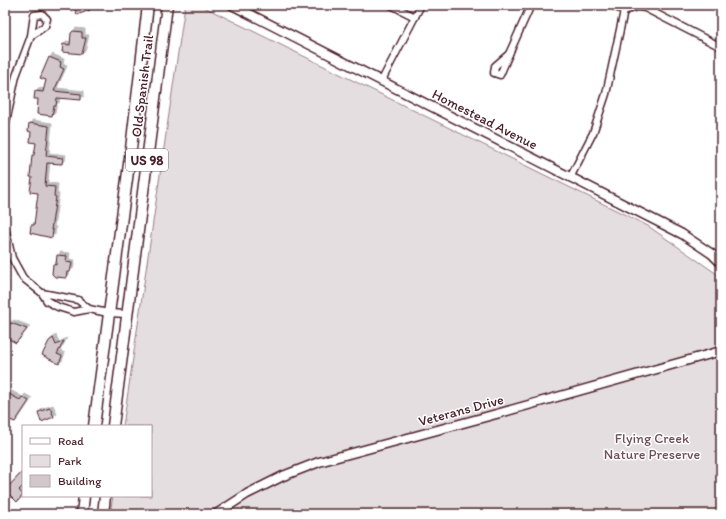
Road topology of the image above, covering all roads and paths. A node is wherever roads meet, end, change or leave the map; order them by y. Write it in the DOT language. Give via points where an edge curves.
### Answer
graph roads {
  1 [pos="148,5"];
  2 [pos="167,5"];
  3 [pos="232,5"];
  4 [pos="391,5"];
  5 [pos="421,5"];
  6 [pos="532,5"];
  7 [pos="612,5"];
  8 [pos="624,11"];
  9 [pos="415,17"];
  10 [pos="31,36"];
  11 [pos="721,46"];
  12 [pos="509,54"];
  13 [pos="382,80"];
  14 [pos="5,127"];
  15 [pos="570,178"];
  16 [pos="5,227"];
  17 [pos="721,263"];
  18 [pos="42,294"];
  19 [pos="89,309"];
  20 [pos="108,313"];
  21 [pos="127,314"];
  22 [pos="721,351"];
  23 [pos="94,425"];
  24 [pos="113,425"];
  25 [pos="84,497"];
  26 [pos="105,497"];
  27 [pos="81,514"];
  28 [pos="103,514"];
  29 [pos="216,514"];
  1 -- 20 [label="main road, Old Spanish Trail / US 98"];
  2 -- 21 [label="main road, Old Spanish Trail / US 98"];
  3 -- 13 [label="street, Homestead Avenue"];
  4 -- 9 [label="street"];
  5 -- 9 [label="street"];
  6 -- 12 [label="street"];
  7 -- 8 [label="street"];
  8 -- 11 [label="street" via="645,8"];
  8 -- 15 [label="street" via="606,94 593,133"];
  9 -- 13 [label="street"];
  10 -- 14 [label="street" via="16,76"];
  13 -- 15 [label="street, Homestead Avenue"];
  15 -- 17 [label="street, Homestead Avenue" via="682,234"];
  16 -- 18 [label="street" via="12,258 23,278"];
  18 -- 19 [label="street" via="78,300"];
  18 -- 19 [label="street" via="47,301 65,310 78,312"];
  19 -- 20 [label="street"];
  20 -- 21 [label="street"];
  20 -- 23 [label="main road, US 98"];
  21 -- 24 [label="main road, US 98"];
  22 -- 29 [label="street, Veterans Drive" via="319,462 283,476"];
  25 -- 27 [label="main road"];
  26 -- 28 [label="main road"];
}
